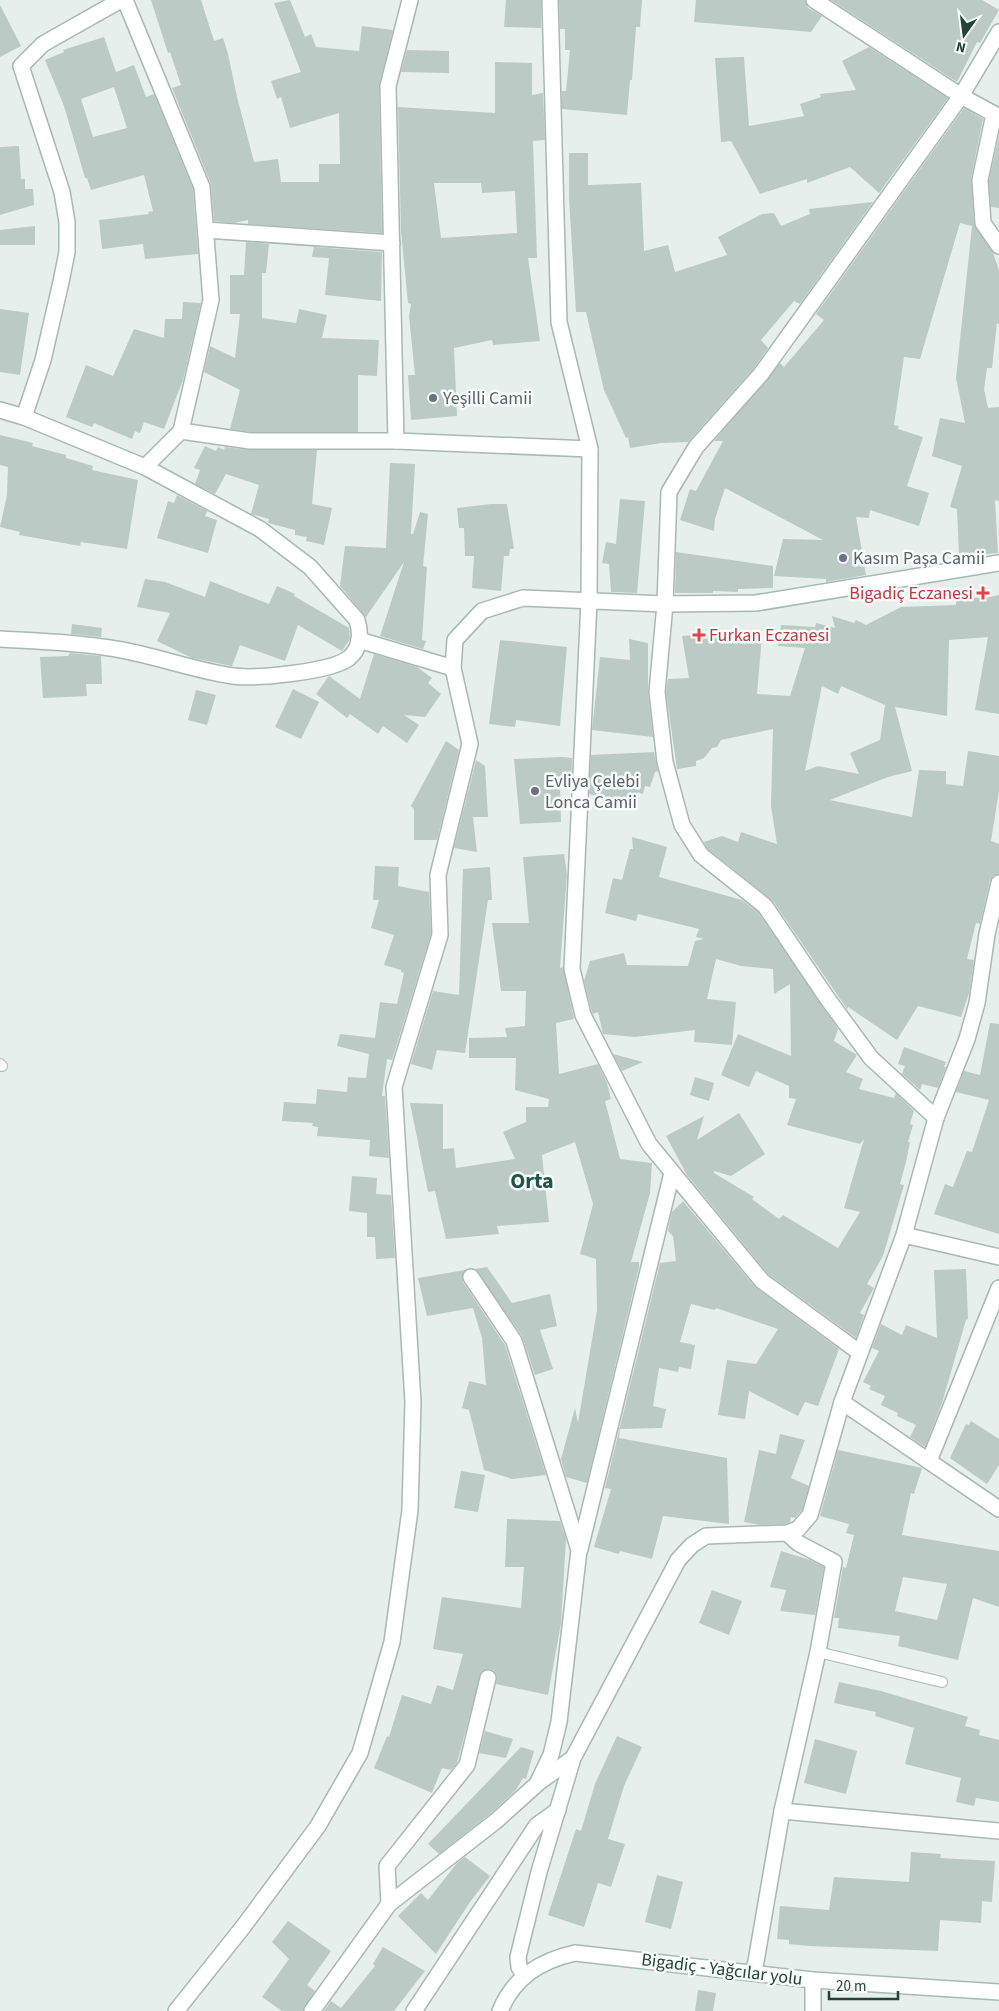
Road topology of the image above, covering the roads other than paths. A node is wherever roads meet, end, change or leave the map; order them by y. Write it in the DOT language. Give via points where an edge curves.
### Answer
graph roads {
  1 [pos="121,0"];
  2 [pos="125,0"];
  3 [pos="410,0"];
  4 [pos="550,0"];
  5 [pos="814,0"];
  6 [pos="999,32"];
  7 [pos="961,96"];
  8 [pos="206,230"];
  9 [pos="392,242"];
  10 [pos="999,246"];
  11 [pos="0,410"];
  12 [pos="24,417"];
  13 [pos="181,431"];
  14 [pos="396,441"];
  15 [pos="590,449"];
  16 [pos="144,467"];
  17 [pos="999,564"];
  18 [pos="589,601"];
  19 [pos="665,604"];
  20 [pos="0,639"];
  21 [pos="359,640"];
  22 [pos="453,668"];
  23 [pos="999,883"];
  24 [pos="993,935"];
  25 [pos="936,1118"];
  26 [pos="672,1173"];
  27 [pos="904,1235"];
  28 [pos="999,1257"];
  29 [pos="471,1278"];
  30 [pos="999,1288"];
  31 [pos="859,1352"];
  32 [pos="842,1402"];
  33 [pos="929,1461"];
  34 [pos="999,1509"];
  35 [pos="788,1533"];
  36 [pos="579,1550"];
  37 [pos="818,1652"];
  38 [pos="488,1678"];
  39 [pos="942,1682"];
  40 [pos="574,1758"];
  41 [pos="537,1784"];
  42 [pos="558,1810"];
  43 [pos="782,1811"];
  44 [pos="999,1831"];
  45 [pos="389,1904"];
  46 [pos="754,1973"];
  47 [pos="524,1975"];
  48 [pos="813,1980"];
  49 [pos="999,1992"];
  50 [pos="176,2011"];
  51 [pos="312,2011"];
  52 [pos="414,2011"];
  53 [pos="500,2011"];
  54 [pos="813,2011"];
  1 -- 12 [label="street" via="43,44 21,66 62,192 67,222 67,252 61,282 43,360"];
  2 -- 8 [label="street" via="202,187"];
  3 -- 9 [label="street" via="388,86"];
  4 -- 15 [label="street" via="559,322"];
  5 -- 7 [label="street"];
  6 -- 7 [label="street"];
  7 -- 10 [label="street" via="994,114 980,180 984,223"];
  7 -- 19 [label="street" via="761,374 696,448 669,492"];
  8 -- 9 [label="street"];
  8 -- 13 [label="street" via="212,300"];
  9 -- 14 [label="street"];
  11 -- 12 [label="street"];
  12 -- 16 [label="street"];
  13 -- 14 [label="street" via="250,441"];
  13 -- 16 [label="street"];
  14 -- 15 [label="street"];
  15 -- 18 [label="street"];
  16 -- 21 [label="street" via="260,529 304,562 357,620"];
  17 -- 19 [label="street" via="756,603"];
  18 -- 19 [label="street"];
  18 -- 22 [label="street" via="523,598 482,611 454,640"];
  18 -- 26 [label="street" via="572,969 583,1015 649,1144"];
  19 -- 25 [label="street" via="657,692 665,762 682,825 701,855 764,906 871,1058"];
  20 -- 21 [label="street" via="86,644 120,649 210,672 259,676 297,673 340,663 356,650"];
  21 -- 22 [label="street"];
  22 -- 50 [label="street" via="470,744 438,875 440,936 394,1087 413,1402 410,1510 392,1642 360,1753 318,1826 244,1927"];
  23 -- 24 [label="street"];
  24 -- 25 [label="street" via="967,1040"];
  25 -- 27 [label="street"];
  26 -- 31 [label="street" via="762,1281"];
  26 -- 36 [label="street"];
  27 -- 28 [label="street"];
  27 -- 31 [label="street"];
  29 -- 36 [label="street" via="514,1341"];
  30 -- 33 [label="street"];
  31 -- 32 [label="street"];
  32 -- 33 [label="street"];
  32 -- 35 [label="street" via="810,1515"];
  33 -- 34 [label="street"];
  35 -- 37 [label="street" via="798,1543 834,1562"];
  35 -- 40 [label="street" via="706,1536 692,1545 678,1560"];
  36 -- 41 [label="street" via="559,1722 551,1755"];
  37 -- 39 [label="lane"];
  37 -- 43 [label="street"];
  38 -- 45 [label="street" via="468,1764 387,1866"];
  40 -- 41 [label="street"];
  40 -- 42 [label="street"];
  41 -- 45 [label="street" via="496,1821"];
  42 -- 47 [label="street" via="518,1957"];
  42 -- 52 [label="street" via="537,1825"];
  43 -- 44 [label="street"];
  43 -- 46 [label="street"];
  45 -- 51 [label="street"];
  46 -- 47 [label="street, Bigadiç - Yağcılar yolu" via="575,1953 556,1957"];
  46 -- 48 [label="street, Bigadiç - Yağcılar yolu"];
  47 -- 53 [label="street, Bigadiç - Yağcılar yolu"];
  48 -- 49 [label="street, Bigadiç - Yağcılar yolu"];
  48 -- 54 [label="street"];
}
